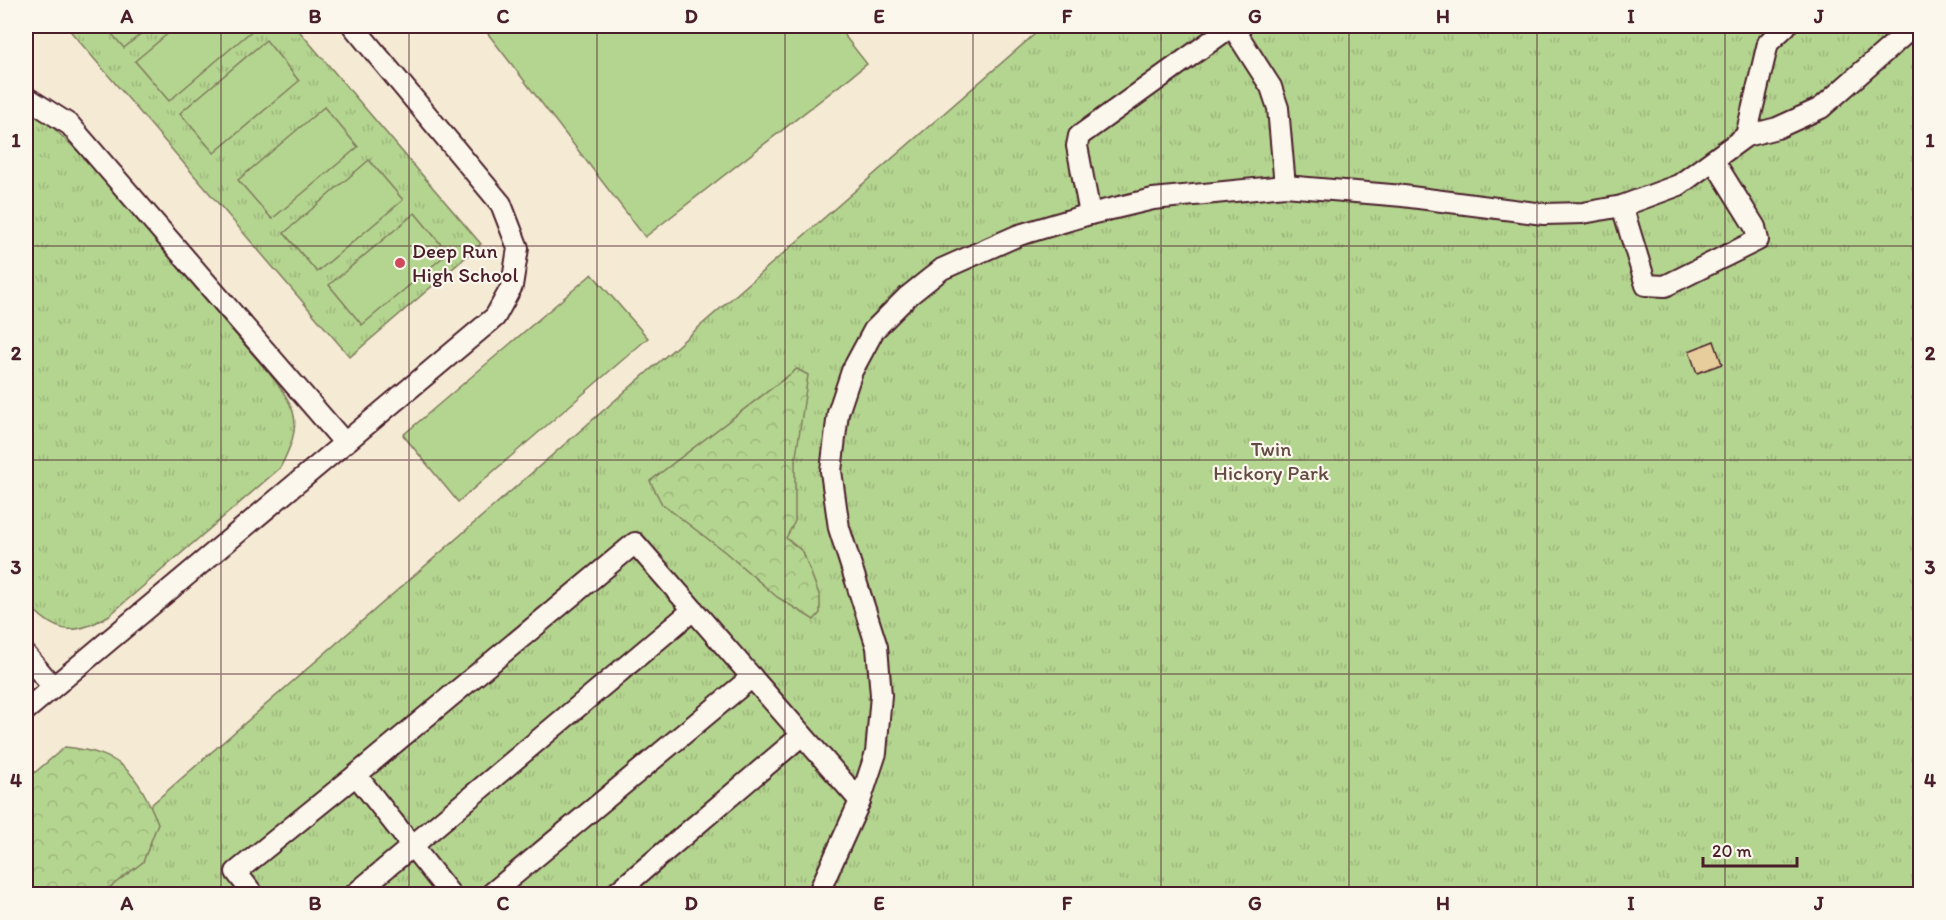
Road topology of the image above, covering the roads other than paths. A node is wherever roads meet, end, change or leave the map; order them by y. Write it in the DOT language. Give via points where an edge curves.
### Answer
graph roads {
  1 [pos="353,26"];
  2 [pos="1786,26"];
  3 [pos="1914,26"];
  4 [pos="26,97"];
  5 [pos="1746,136"];
  6 [pos="1714,161"];
  7 [pos="1285,186"];
  8 [pos="1622,206"];
  9 [pos="1090,214"];
  10 [pos="344,442"];
  11 [pos="693,610"];
  12 [pos="26,655"];
  13 [pos="752,676"];
  14 [pos="53,687"];
  15 [pos="26,710"];
  16 [pos="802,735"];
  17 [pos="356,775"];
  18 [pos="860,801"];
  19 [pos="413,845"];
  20 [pos="253,894"];
  21 [pos="355,894"];
  22 [pos="450,894"];
  23 [pos="491,894"];
  24 [pos="615,894"];
  25 [pos="818,894"];
  1 -- 10 [label="lane" via="501,204 518,248 512,286 495,317"];
  2 -- 5 [label="lane" via="1768,44"];
  3 -- 5 [label="lane" via="1821,108 1777,128"];
  4 -- 10 [label="lane" via="70,125"];
  5 -- 6 [label="lane"];
  6 -- 8 [label="lane" via="1678,185"];
  6 -- 8 [label="lane" via="1755,227 1758,240 1665,286 1646,285"];
  7 -- 8 [label="lane" via="1544,214"];
  7 -- 9 [label="lane" via="1153,199"];
  7 -- 9 [label="lane" via="1278,108 1270,87 1232,26 1079,136 1077,146"];
  9 -- 18 [label="lane" via="1019,235 942,269 874,330 852,372 838,413 831,471 839,528 877,647 881,695 876,753"];
  10 -- 14 [label="lane"];
  11 -- 13 [label="lane"];
  11 -- 17 [label="lane" via="635,543"];
  11 -- 19 [label="lane"];
  12 -- 14 [label="lane"];
  13 -- 16 [label="lane"];
  13 -- 23 [label="lane"];
  14 -- 15 [label="lane"];
  16 -- 18 [label="lane"];
  16 -- 24 [label="lane"];
  17 -- 19 [label="lane"];
  17 -- 20 [label="lane" via="236,872"];
  18 -- 25 [label="lane"];
  19 -- 21 [label="lane"];
  19 -- 22 [label="lane"];
}
